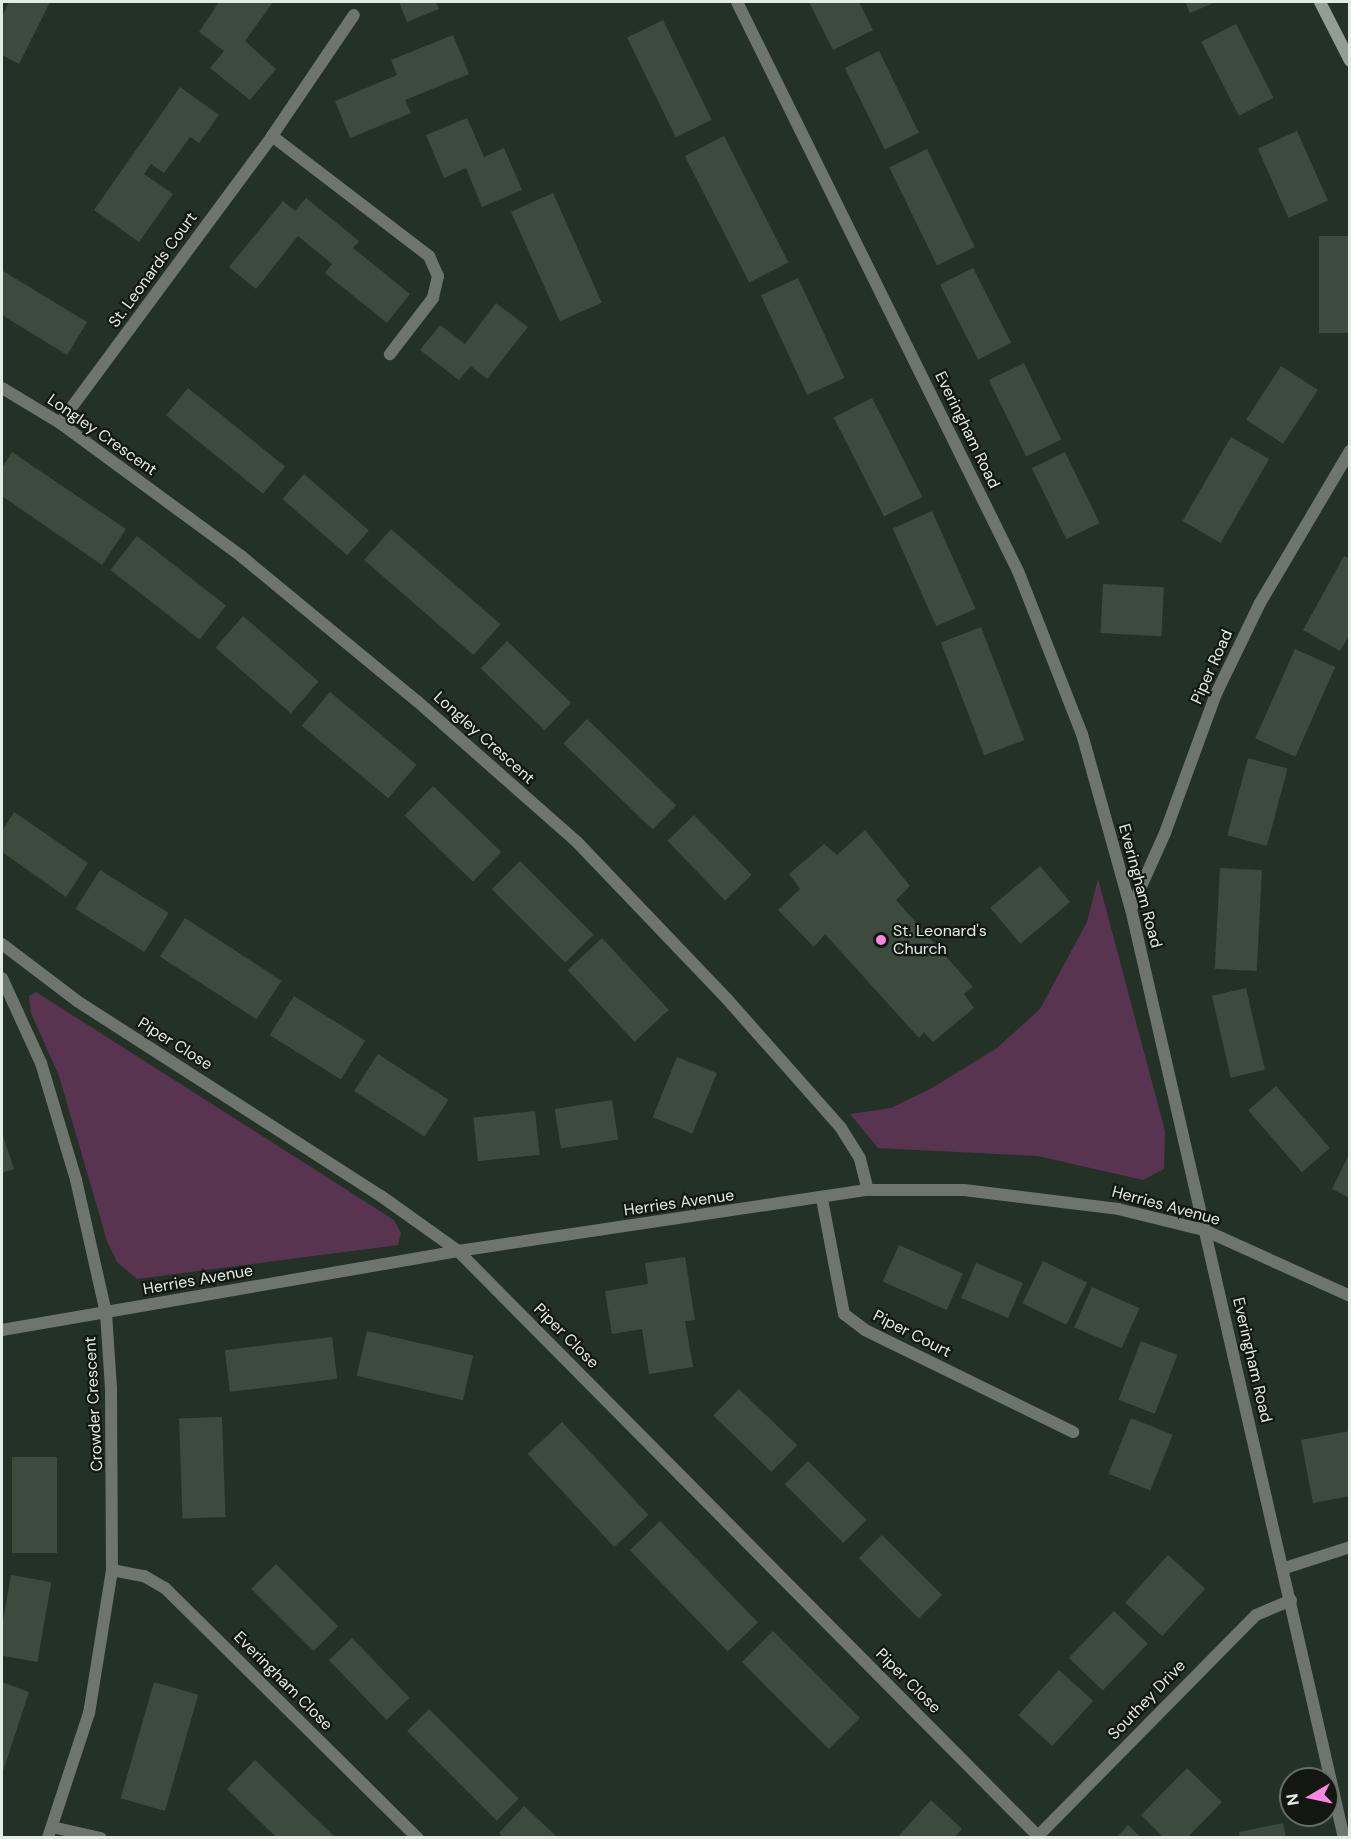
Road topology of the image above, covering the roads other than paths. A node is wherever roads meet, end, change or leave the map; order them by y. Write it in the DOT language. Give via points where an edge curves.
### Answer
graph roads {
  1 [pos="737,2"];
  2 [pos="1320,2"];
  3 [pos="354,15"];
  4 [pos="1350,61"];
  5 [pos="272,136"];
  6 [pos="390,354"];
  7 [pos="2,388"];
  8 [pos="60,423"];
  9 [pos="1350,451"];
  10 [pos="1131,909"];
  11 [pos="2,944"];
  12 [pos="2,978"];
  13 [pos="868,1190"];
  14 [pos="822,1199"];
  15 [pos="1204,1230"];
  16 [pos="458,1251"];
  17 [pos="1350,1296"];
  18 [pos="105,1313"];
  19 [pos="2,1330"];
  20 [pos="1073,1432"];
  21 [pos="1350,1547"];
  22 [pos="1285,1568"];
  23 [pos="112,1570"];
  24 [pos="1291,1600"];
  25 [pos="50,1832"];
  26 [pos="1037,1837"];
  27 [pos="101,1838"];
  28 [pos="418,1838"];
  29 [pos="1344,1838"];
  1 -- 10 [label="street, Everingham Road" via="1018,571 1082,734"];
  2 -- 4 [label="street"];
  3 -- 5 [label="street, St. Leonards Court"];
  5 -- 6 [label="street" via="429,256 438,276 433,298"];
  5 -- 8 [label="street, St. Leonards Court"];
  7 -- 8 [label="street, Longley Crescent"];
  8 -- 13 [label="street, Longley Crescent" via="241,556 417,701 577,842 727,999 841,1128 860,1159"];
  9 -- 10 [label="street, Piper Road" via="1260,603 1236,653"];
  10 -- 15 [label="street, Everingham Road"];
  11 -- 16 [label="street, Piper Close" via="76,1001 381,1196"];
  12 -- 18 [label="street, Crowder Crescent" via="41,1063 76,1180"];
  13 -- 14 [label="street, Herries Avenue"];
  13 -- 15 [label="street, Herries Avenue" via="1027,1196 1118,1209"];
  14 -- 16 [label="street, Herries Avenue"];
  14 -- 20 [label="street, Piper Court" via="844,1314 865,1330"];
  15 -- 17 [label="street, Herries Avenue"];
  15 -- 22 [label="street, Everingham Road"];
  16 -- 18 [label="street, Herries Avenue"];
  16 -- 26 [label="street, Piper Close"];
  18 -- 19 [label="street, Herries Avenue"];
  18 -- 23 [label="street, Crowder Crescent" via="115,1481"];
  21 -- 22 [label="street"];
  22 -- 24 [label="street, Everingham Road"];
  23 -- 25 [label="street, Crowder Crescent" via="88,1713"];
  23 -- 28 [label="street, Everingham Close" via="144,1576 165,1587"];
  24 -- 26 [label="street, Southey Drive" via="1256,1615"];
  24 -- 29 [label="street, Everingham Road"];
  25 -- 27 [label="street"];
}
